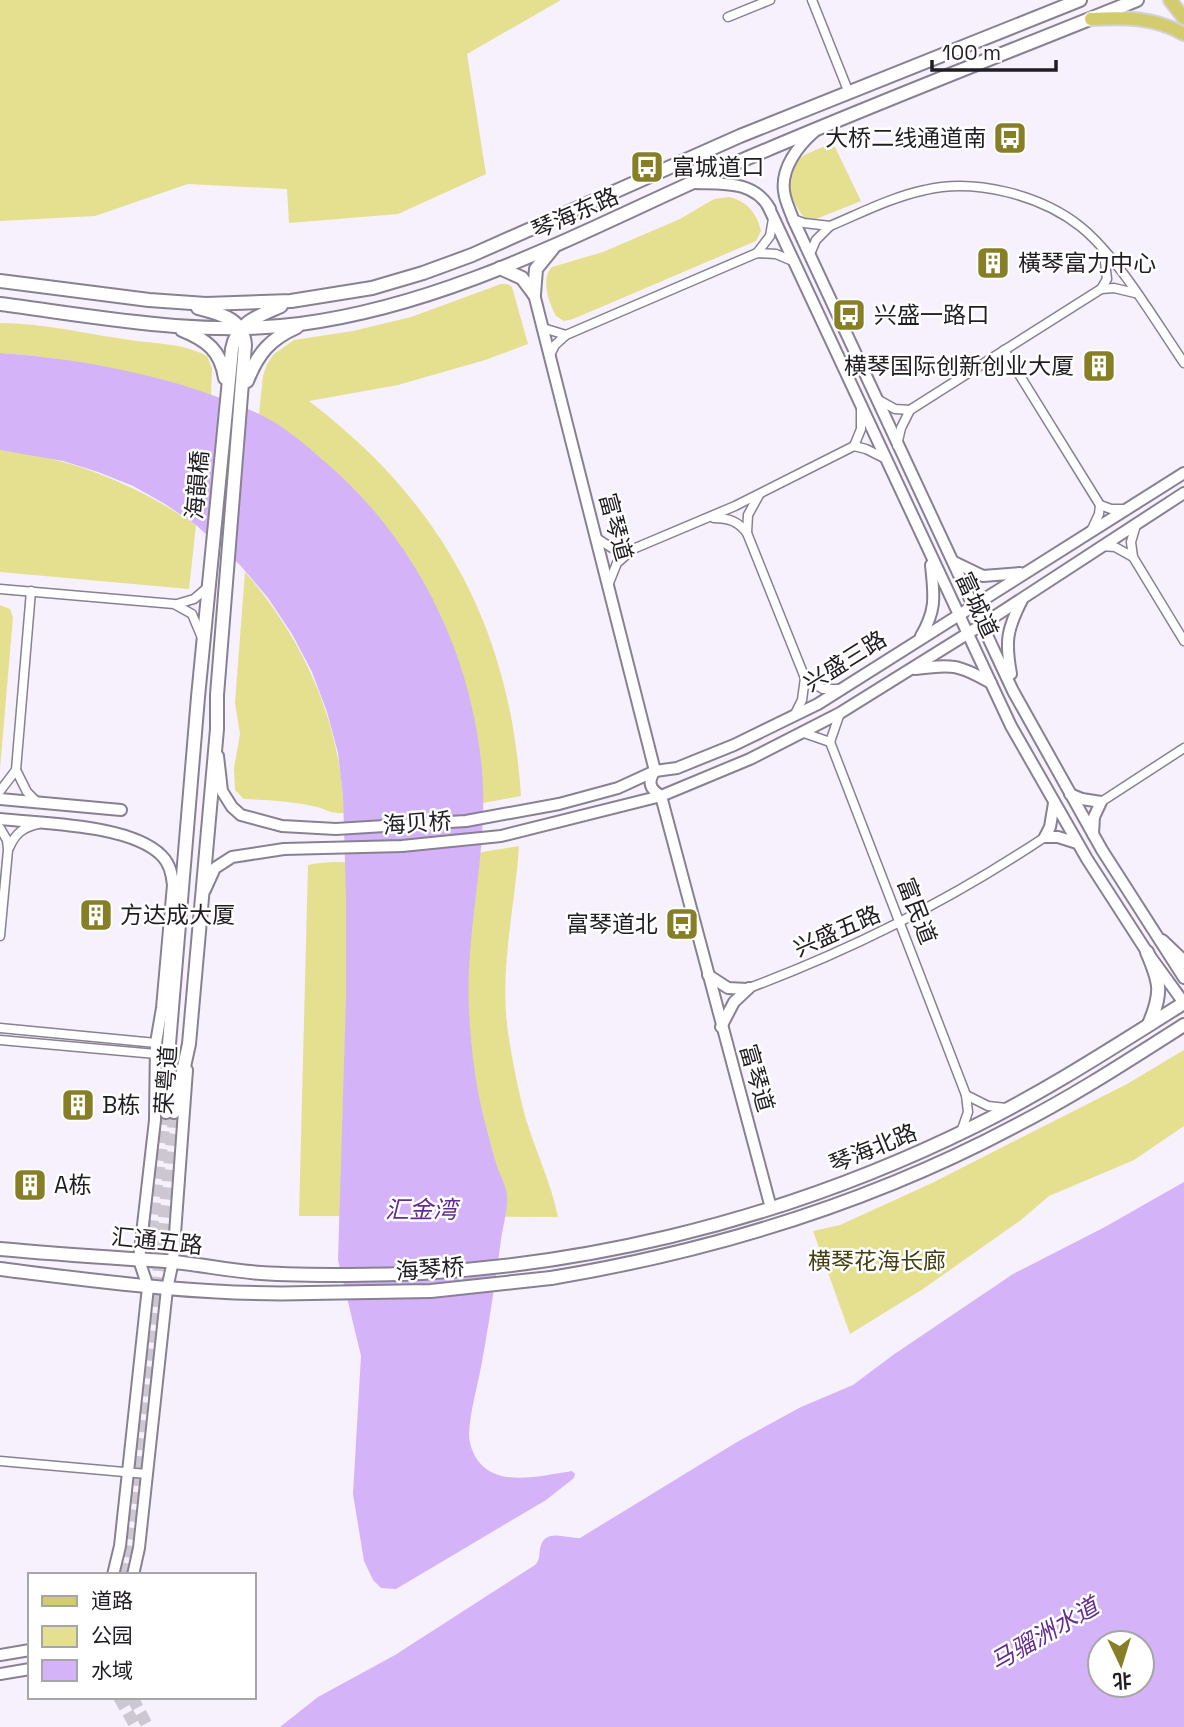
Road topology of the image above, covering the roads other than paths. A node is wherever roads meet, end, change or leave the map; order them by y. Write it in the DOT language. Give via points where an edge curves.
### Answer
graph roads {
  1 [pos="770,0"];
  2 [pos="811,0"];
  3 [pos="1080,0"];
  4 [pos="1137,0"];
  5 [pos="1170,0"];
  6 [pos="728,17"];
  7 [pos="1184,18"];
  8 [pos="1091,19"];
  9 [pos="1184,34"];
  10 [pos="849,93"];
  11 [pos="814,132"];
  12 [pos="693,183"];
  13 [pos="770,210"];
  14 [pos="793,219"];
  15 [pos="830,226"];
  16 [pos="557,244"];
  17 [pos="1103,251"];
  18 [pos="757,253"];
  19 [pos="810,254"];
  20 [pos="795,262"];
  21 [pos="500,268"];
  22 [pos="0,281"];
  23 [pos="1101,289"];
  24 [pos="1135,293"];
  25 [pos="534,294"];
  26 [pos="319,298"];
  27 [pos="291,301"];
  28 [pos="178,303"];
  29 [pos="0,304"];
  30 [pos="323,321"];
  31 [pos="307,323"];
  32 [pos="170,325"];
  33 [pos="241,328"];
  34 [pos="543,328"];
  35 [pos="566,335"];
  36 [pos="1004,350"];
  37 [pos="550,355"];
  38 [pos="1184,363"];
  39 [pos="227,389"];
  40 [pos="243,391"];
  41 [pos="876,398"];
  42 [pos="861,407"];
  43 [pos="910,410"];
  44 [pos="897,445"];
  45 [pos="854,446"];
  46 [pos="886,459"];
  47 [pos="1184,473"];
  48 [pos="761,493"];
  49 [pos="1184,493"];
  50 [pos="1100,505"];
  51 [pos="1127,509"];
  52 [pos="708,518"];
  53 [pos="1136,524"];
  54 [pos="1091,531"];
  55 [pos="747,533"];
  56 [pos="598,539"];
  57 [pos="1101,546"];
  58 [pos="633,549"];
  59 [pos="930,555"];
  60 [pos="1133,557"];
  61 [pos="954,562"];
  62 [pos="1027,572"];
  63 [pos="609,583"];
  64 [pos="209,585"];
  65 [pos="225,587"];
  66 [pos="0,589"];
  67 [pos="31,591"];
  68 [pos="1023,597"];
  69 [pos="174,604"];
  70 [pos="974,606"];
  71 [pos="958,615"];
  72 [pos="983,624"];
  73 [pos="967,634"];
  74 [pos="920,639"];
  75 [pos="1184,641"];
  76 [pos="203,643"];
  77 [pos="908,670"];
  78 [pos="805,678"];
  79 [pos="990,683"];
  80 [pos="843,689"];
  81 [pos="1013,691"];
  82 [pos="840,713"];
  83 [pos="790,719"];
  84 [pos="216,729"];
  85 [pos="804,733"];
  86 [pos="830,742"];
  87 [pos="1184,748"];
  88 [pos="16,770"];
  89 [pos="655,771"];
  90 [pos="0,791"];
  91 [pos="1070,794"];
  92 [pos="661,796"];
  93 [pos="0,799"];
  94 [pos="37,802"];
  95 [pos="1101,802"];
  96 [pos="1054,803"];
  97 [pos="121,810"];
  98 [pos="498,817"];
  99 [pos="0,819"];
  100 [pos="49,824"];
  101 [pos="0,828"];
  102 [pos="1093,834"];
  103 [pos="501,836"];
  104 [pos="1045,837"];
  105 [pos="1077,843"];
  106 [pos="8,850"];
  107 [pos="202,898"];
  108 [pos="901,922"];
  109 [pos="0,936"];
  110 [pos="1162,941"];
  111 [pos="1147,951"];
  112 [pos="1184,962"];
  113 [pos="708,975"];
  114 [pos="1184,978"];
  115 [pos="750,988"];
  116 [pos="1184,1003"];
  117 [pos="1184,1024"];
  118 [pos="1148,1026"];
  119 [pos="721,1027"];
  120 [pos="0,1028"];
  121 [pos="0,1040"];
  122 [pos="190,1044"];
  123 [pos="160,1047"];
  124 [pos="967,1095"];
  125 [pos="1011,1108"];
  126 [pos="960,1133"];
  127 [pos="771,1208"];
  128 [pos="0,1249"];
  129 [pos="548,1259"];
  130 [pos="139,1260"];
  131 [pos="173,1261"];
  132 [pos="0,1269"];
  133 [pos="310,1275"];
  134 [pos="551,1278"];
  135 [pos="148,1287"];
  136 [pos="167,1289"];
  137 [pos="310,1293"];
  138 [pos="0,1461"];
  139 [pos="128,1472"];
  140 [pos="147,1474"];
  141 [pos="113,1573"];
  142 [pos="133,1573"];
  143 [pos="28,1650"];
  144 [pos="0,1655"];
  145 [pos="28,1669"];
  146 [pos="0,1674"];
  1 -- 6 [label="street"];
  2 -- 10 [label="street"];
  3 -- 10 [label="main road, 琴海东路"];
  4 -- 8 [label="main road, 琴海东路"];
  5 -- 7 [label="main road"];
  8 -- 9 [label="main road" via="1139,18"];
  8 -- 11 [label="main road, 琴海东路"];
  10 -- 26 [label="main road, 琴海东路" via="448,265"];
  11 -- 12 [label="main road, 琴海东路"];
  11 -- 14 [label="street, 富城道" via="793,157 785,176 784,195"];
  12 -- 13 [label="street" via="751,189"];
  12 -- 16 [label="main road, 琴海东路"];
  13 -- 18 [label="street" via="770,236"];
  13 -- 20 [label="street, 富城道"];
  14 -- 15 [label="street"];
  14 -- 19 [label="street, 富城道"];
  15 -- 17 [label="street" via="926,189 981,187 1050,208 1081,227"];
  15 -- 19 [label="street"];
  16 -- 21 [label="main road, 琴海东路"];
  16 -- 25 [label="main road" via="536,269"];
  17 -- 23 [label="street" via="1107,279"];
  17 -- 24 [label="street"];
  18 -- 20 [label="street"];
  18 -- 35 [label="street"];
  19 -- 41 [label="street, 富城道"];
  20 -- 42 [label="street, 富城道"];
  21 -- 25 [label="main road" via="522,278"];
  21 -- 30 [label="main road, 琴海东路" via="408,302"];
  22 -- 28 [label="main road, 琴海东路"];
  23 -- 24 [label="street"];
  23 -- 36 [label="street"];
  24 -- 38 [label="street"];
  25 -- 34 [label="street, 富琴道"];
  26 -- 27 [label="main road, 琴海东路"];
  26 -- 30 [label="main road" via="309,311"];
  27 -- 28 [label="main road, 琴海东路"];
  27 -- 33 [label="main road"];
  28 -- 33 [label="main road" via="229,317"];
  29 -- 32 [label="main road, 琴海东路"];
  30 -- 31 [label="main road, 琴海东路"];
  31 -- 33 [label="main road, 琴海东路"];
  31 -- 40 [label="main road" via="265,346"];
  32 -- 33 [label="main road, 琴海东路"];
  32 -- 39 [label="main road" via="212,346 222,364"];
  33 -- 39 [label="main road, 海韻橋" via="233,344"];
  33 -- 40 [label="main road" via="246,345"];
  34 -- 35 [label="street"];
  34 -- 37 [label="street, 富琴道"];
  35 -- 37 [label="street"];
  36 -- 43 [label="street"];
  36 -- 50 [label="street"];
  37 -- 56 [label="street, 富琴道"];
  39 -- 64 [label="main road, 海韻橋"];
  40 -- 65 [label="main road, 海韻橋"];
  41 -- 43 [label="street" via="895,409"];
  41 -- 44 [label="street, 富城道"];
  42 -- 45 [label="street" via="861,429"];
  42 -- 46 [label="street, 富城道"];
  43 -- 44 [label="street"];
  44 -- 61 [label="street, 富城道"];
  45 -- 46 [label="street"];
  45 -- 48 [label="street"];
  46 -- 59 [label="street, 富城道"];
  47 -- 51 [label="street, 兴盛三路"];
  48 -- 52 [label="street"];
  48 -- 55 [label="street" via="747,515"];
  49 -- 53 [label="street, 兴盛三路"];
  50 -- 51 [label="street"];
  50 -- 54 [label="street"];
  51 -- 54 [label="street, 兴盛三路"];
  52 -- 55 [label="street" via="730,519"];
  52 -- 58 [label="street"];
  53 -- 57 [label="street, 兴盛三路"];
  53 -- 60 [label="street"];
  54 -- 62 [label="street, 兴盛三路"];
  55 -- 78 [label="street"];
  56 -- 58 [label="street" via="612,548"];
  56 -- 63 [label="street, 富琴道"];
  57 -- 60 [label="street" via="1115,547"];
  57 -- 68 [label="street, 兴盛三路"];
  58 -- 63 [label="street" via="617,563"];
  59 -- 71 [label="street, 富城道"];
  59 -- 74 [label="street" via="934,604"];
  60 -- 75 [label="street"];
  61 -- 62 [label="street" via="983,576"];
  61 -- 70 [label="street, 富城道"];
  62 -- 70 [label="street, 兴盛三路"];
  63 -- 89 [label="street, 富琴道"];
  64 -- 69 [label="street" via="194,599"];
  64 -- 76 [label="main road, 荣粤道"];
  65 -- 84 [label="main road, 荣粤道"];
  66 -- 67 [label="street"];
  67 -- 69 [label="street"];
  67 -- 88 [label="street"];
  68 -- 72 [label="street, 兴盛三路"];
  68 -- 81 [label="street" via="1006,642"];
  69 -- 76 [label="street" via="192,614"];
  70 -- 71 [label="street, 兴盛三路"];
  70 -- 72 [label="street, 富城道"];
  71 -- 73 [label="street, 富城道"];
  71 -- 74 [label="street, 兴盛三路"];
  72 -- 73 [label="street, 兴盛三路"];
  72 -- 81 [label="street, 富城道"];
  73 -- 77 [label="street, 兴盛三路"];
  73 -- 79 [label="street, 富城道"];
  74 -- 80 [label="street, 兴盛三路"];
  76 -- 123 [label="main road, 荣粤道"];
  77 -- 79 [label="street" via="956,666"];
  77 -- 82 [label="street, 兴盛三路"];
  78 -- 80 [label="street" via="823,689"];
  78 -- 83 [label="street" via="802,700"];
  79 -- 96 [label="street, 富城道"];
  80 -- 83 [label="street, 兴盛三路"];
  81 -- 91 [label="street, 富城道"];
  82 -- 85 [label="street, 兴盛三路"];
  82 -- 86 [label="street"];
  83 -- 89 [label="street, 兴盛三路" via="706,757"];
  84 -- 98 [label="street, 海贝桥" via="222,791 241,815 282,826 336,829"];
  84 -- 107 [label="main road, 荣粤道"];
  85 -- 86 [label="street"];
  85 -- 92 [label="street, 兴盛三路"];
  86 -- 108 [label="street, 富民道"];
  87 -- 95 [label="street"];
  88 -- 90 [label="street"];
  88 -- 94 [label="street"];
  89 -- 92 [label="street, 富琴道" via="651,789"];
  89 -- 98 [label="street, 兴盛三路" via="618,788"];
  91 -- 95 [label="street"];
  91 -- 102 [label="street, 富城道"];
  92 -- 103 [label="street, 兴盛三路"];
  92 -- 113 [label="street, 富琴道"];
  93 -- 94 [label="street"];
  94 -- 97 [label="street"];
  95 -- 102 [label="street"];
  96 -- 104 [label="street"];
  96 -- 105 [label="street, 富城道"];
  99 -- 100 [label="street, 荣粤道"];
  100 -- 106 [label="street" via="23,829"];
  100 -- 123 [label="street, 荣粤道" via="112,831 160,853 172,874"];
  101 -- 106 [label="street"];
  102 -- 110 [label="street, 富城道"];
  103 -- 107 [label="street, 海贝桥" via="232,856 215,868"];
  104 -- 105 [label="street"];
  104 -- 108 [label="street, 兴盛五路"];
  105 -- 111 [label="street, 富城道"];
  106 -- 109 [label="street"];
  107 -- 122 [label="main road, 荣粤道"];
  108 -- 115 [label="street, 兴盛五路"];
  108 -- 124 [label="street, 富民道"];
  110 -- 112 [label="main road"];
  110 -- 114 [label="street, 富城道"];
  111 -- 116 [label="street, 富城道"];
  111 -- 118 [label="main road" via="1159,989"];
  113 -- 115 [label="street" via="728,988"];
  113 -- 119 [label="street, 富琴道"];
  115 -- 119 [label="street" via="734,1002"];
  116 -- 118 [label="main road, 琴海北路"];
  117 -- 134 [label="main road, 琴海北路" via="1026,1121 881,1188 713,1244"];
  118 -- 125 [label="main road, 琴海北路"];
  119 -- 127 [label="street, 富琴道"];
  120 -- 123 [label="street"];
  121 -- 123 [label="street"];
  122 -- 123 [label="main road" via="170,1112"];
  122 -- 131 [label="street, 荣粤道"];
  123 -- 130 [label="street, 荣粤道"];
  124 -- 125 [label="street" via="988,1106"];
  124 -- 126 [label="street" via="968,1112"];
  125 -- 126 [label="main road, 琴海北路"];
  126 -- 127 [label="main road, 琴海北路" via="874,1171"];
  127 -- 129 [label="main road, 琴海北路" via="655,1239"];
  128 -- 130 [label="main road, 汇通五路"];
  129 -- 133 [label="main road, 海琴桥" via="430,1272"];
  130 -- 131 [label="main road, 汇通五路"];
  130 -- 135 [label="street, 荣粤道"];
  131 -- 133 [label="main road, 汇通五路"];
  131 -- 136 [label="street, 荣粤道"];
  132 -- 135 [label="main road, 汇通五路"];
  134 -- 137 [label="main road, 海琴桥, bridge" via="431,1291"];
  135 -- 136 [label="main road, 汇通五路"];
  135 -- 139 [label="street, 荣粤道"];
  136 -- 137 [label="main road, 汇通五路" via="250,1295"];
  136 -- 140 [label="street, 荣粤道"];
  138 -- 139 [label="street"];
  139 -- 140 [label="street"];
  139 -- 141 [label="street, 荣粤道"];
  140 -- 142 [label="street, 荣粤道"];
  143 -- 144 [label="street"];
  145 -- 146 [label="street"];
}
